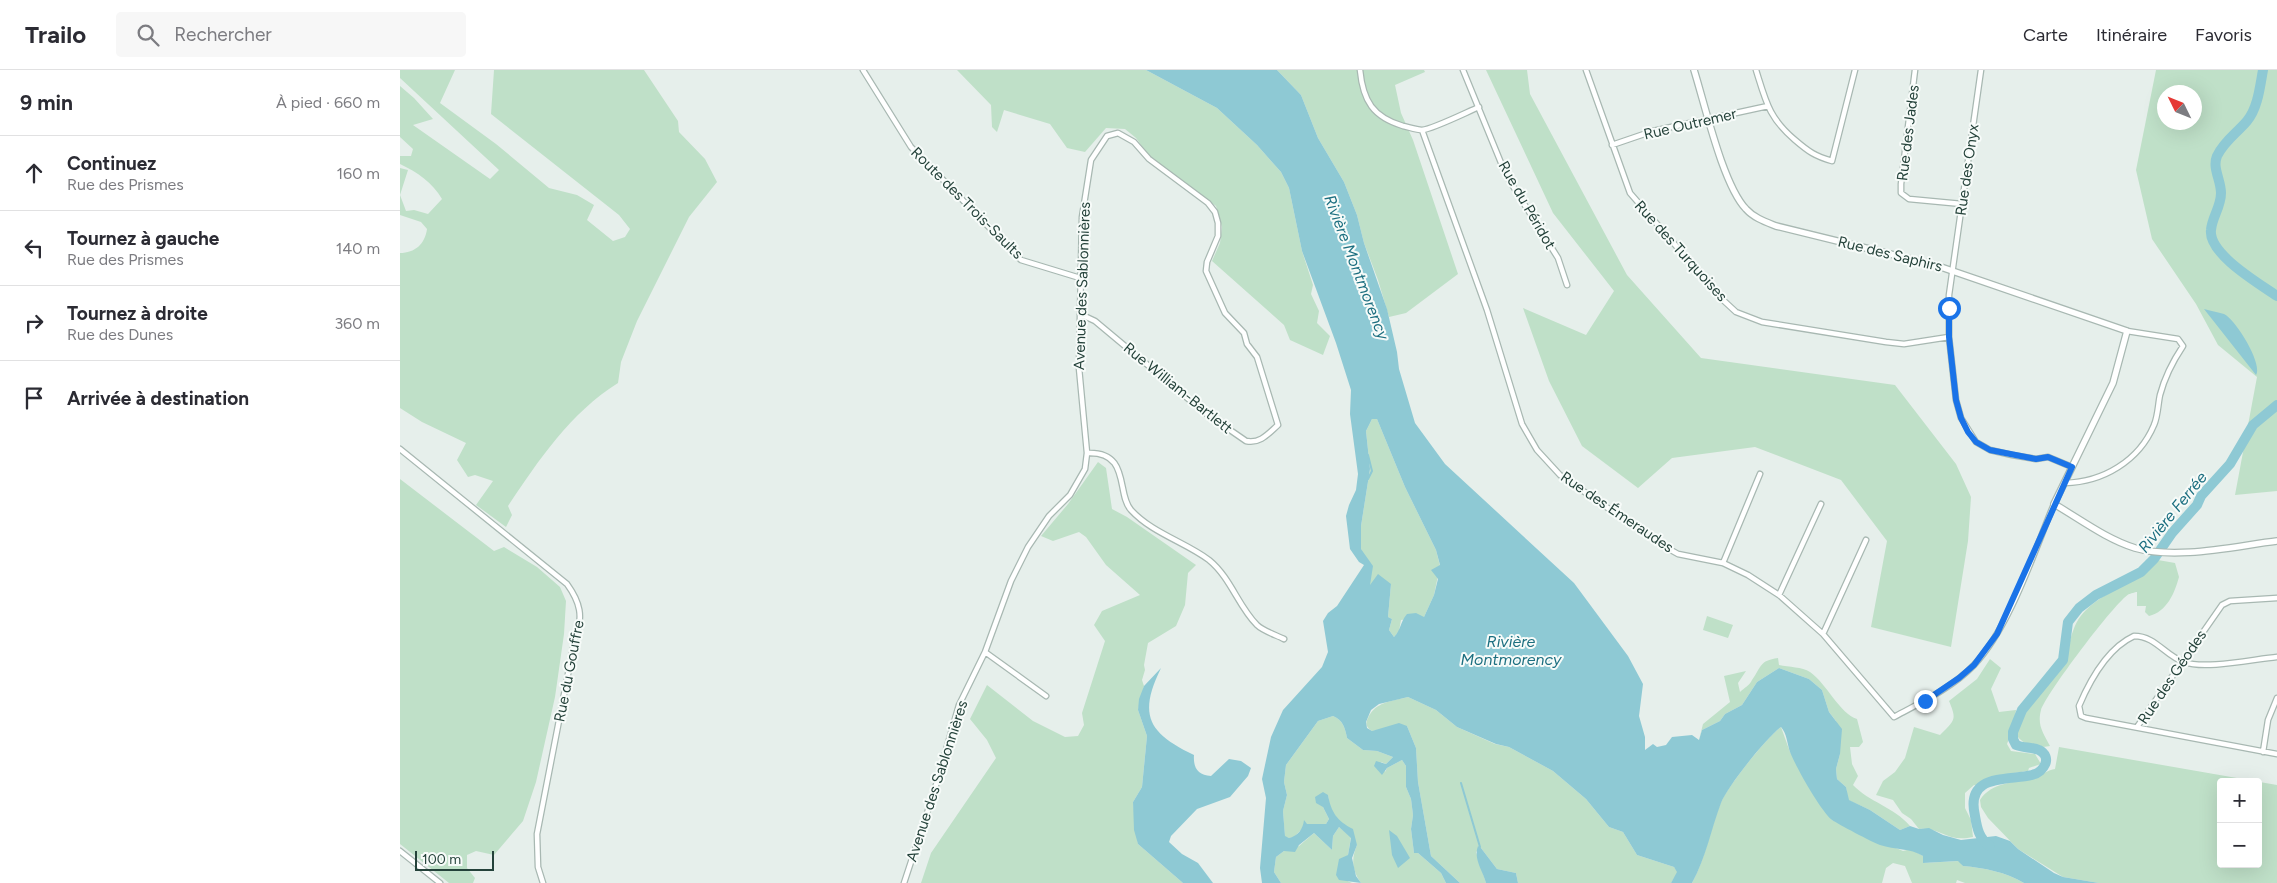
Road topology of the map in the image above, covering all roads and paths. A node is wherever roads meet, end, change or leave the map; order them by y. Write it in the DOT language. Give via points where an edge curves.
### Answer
graph roads {
  1 [pos="863,70"];
  2 [pos="1360,70"];
  3 [pos="1463,70"];
  4 [pos="1586,70"];
  5 [pos="1694,70"];
  6 [pos="1756,70"];
  7 [pos="1855,70"];
  8 [pos="1915,70"];
  9 [pos="1981,70"];
  10 [pos="1768,106"];
  11 [pos="1479,108"];
  12 [pos="1709,119"];
  13 [pos="1422,130"];
  14 [pos="1612,145"];
  15 [pos="1962,204"];
  16 [pos="1953,271"];
  17 [pos="1080,278"];
  18 [pos="1567,285"];
  19 [pos="1080,314"];
  20 [pos="2127,331"];
  21 [pos="1949,337"];
  22 [pos="1278,425"];
  23 [pos="400,449"];
  24 [pos="1087,453"];
  25 [pos="2072,467"];
  26 [pos="1760,474"];
  27 [pos="2065,483"];
  28 [pos="1821,504"];
  29 [pos="2054,504"];
  30 [pos="1866,540"];
  31 [pos="2277,541"];
  32 [pos="1723,564"];
  33 [pos="1779,595"];
  34 [pos="2277,598"];
  35 [pos="1823,634"];
  36 [pos="1284,639"];
  37 [pos="985,652"];
  38 [pos="2277,657"];
  39 [pos="2184,662"];
  40 [pos="1046,696"];
  41 [pos="2277,698"];
  42 [pos="2137,728"];
  43 [pos="2263,752"];
  44 [pos="2277,754"];
  45 [pos="400,852"];
  46 [pos="440,883"];
  47 [pos="543,883"];
  48 [pos="904,883"];
  1 -- 17 [label="street, Route des Trois-Saults" via="911,147 1021,260"];
  2 -- 13 [label="street" via="1363,88 1373,109 1386,120"];
  3 -- 11 [label="street, Rue du Péridot"];
  4 -- 14 [label="street, Rue des Turquoises"];
  5 -- 12 [label="street, Rue des Saphirs"];
  6 -- 10 [label="street"];
  7 -- 10 [label="street" via="1832,161 1814,156 1780,127"];
  8 -- 15 [label="street, Rue des Jades" via="1901,193 1909,199"];
  9 -- 15 [label="street, Rue des Onyx"];
  10 -- 12 [label="street, Rue Outremer"];
  11 -- 13 [label="street"];
  11 -- 18 [label="street, Rue du Péridot" via="1506,175 1558,258"];
  12 -- 14 [label="street, Rue Outremer" via="1653,131"];
  12 -- 16 [label="street, Rue des Saphirs" via="1729,182 1747,210 1760,219 1776,226"];
  13 -- 32 [label="street, Rue des Émeraudes" via="1487,310 1522,424 1537,450 1560,475 1660,544 1678,554"];
  14 -- 21 [label="street, Rue des Turquoises" via="1630,193 1736,312 1762,322 1886,342 1904,344"];
  15 -- 16 [label="street, Rue des Onyx"];
  16 -- 20 [label="street, Rue des Saphirs"];
  16 -- 21 [label="street, Rue des Onyx"];
  17 -- 19 [label="street, Avenue des Sablonnières"];
  17 -- 22 [label="street, Avenue des Sablonnières" via="1082,218 1091,160 1107,136 1118,133 1134,142 1149,159 1208,203 1215,212 1218,236 1206,270 1226,313 1244,333 1247,344 1257,357"];
  19 -- 22 [label="street, Rue William-Bartlett" via="1095,321 1204,412 1246,441 1254,443"];
  19 -- 24 [label="street, Avenue des Sablonnières" via="1079,376"];
  20 -- 25 [label="street" via="2114,383"];
  20 -- 27 [label="street, Rue des Saphirs" via="2178,339 2183,346 2166,375 2155,423 2146,442 2129,460 2110,472 2081,482"];
  21 -- 25 [label="street, Rue des Onyx" via="1956,400 1961,418 1976,442 1990,450 2036,459 2048,457"];
  23 -- 47 [label="street, Rue du Gouffre" via="567,584 577,597 581,625 575,638 537,834 538,867"];
  24 -- 36 [label="street" via="1100,454 1120,470 1130,510 1208,560 1227,579 1257,625"];
  24 -- 37 [label="street, Avenue des Sablonnières" via="1085,469 1078,483 1049,516 1028,547"];
  25 -- 27 [label="street"];
  26 -- 32 [label="street"];
  27 -- 29 [label="street"];
  28 -- 33 [label="street"];
  29 -- 31 [label="street" via="2136,548 2182,552"];
  29 -- 35 [label="street, Rue des Émeraudes" via="2009,610 1986,651 1959,678 1925,701 1894,717"];
  30 -- 35 [label="street"];
  32 -- 33 [label="street, Rue des Émeraudes"];
  33 -- 35 [label="street, Rue des Émeraudes"];
  34 -- 39 [label="street, Rue des Géodes" via="2222,605"];
  37 -- 40 [label="street"];
  37 -- 48 [label="street, Avenue des Sablonnières" via="959,705"];
  38 -- 39 [label="street" via="2204,665"];
  39 -- 42 [label="street, Rue des Géodes"];
  39 -- 42 [label="street" via="2150,639 2134,636 2117,647 2102,666 2078,706 2081,716"];
  41 -- 43 [label="street" via="2268,720"];
  42 -- 43 [label="street, Rue des Géodes"];
  43 -- 44 [label="street, Rue des Géodes"];
  45 -- 46 [label="street"];
}
